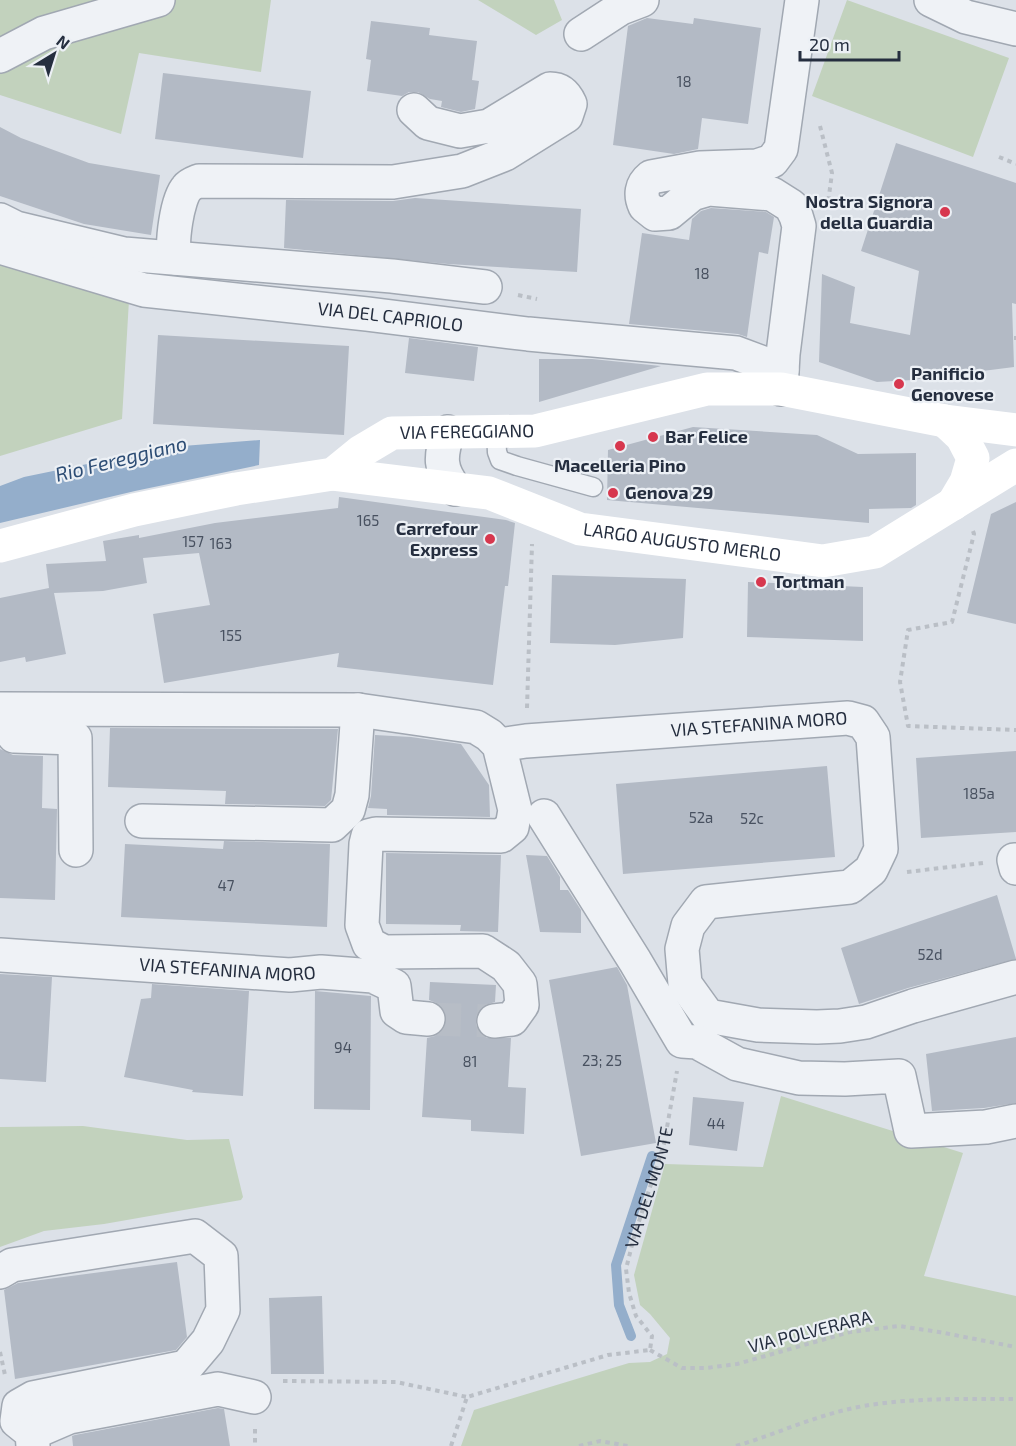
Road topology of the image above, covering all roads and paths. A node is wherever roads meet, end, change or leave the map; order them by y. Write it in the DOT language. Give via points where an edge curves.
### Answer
graph roads {
  1 [pos="158,0"];
  2 [pos="642,0"];
  3 [pos="802,0"];
  4 [pos="931,0"];
  5 [pos="1016,29"];
  6 [pos="581,34"];
  7 [pos="0,56"];
  8 [pos="414,110"];
  9 [pos="999,158"];
  10 [pos="1016,164"];
  11 [pos="0,220"];
  12 [pos="0,247"];
  13 [pos="175,258"];
  14 [pos="484,287"];
  15 [pos="782,379"];
  16 [pos="945,421"];
  17 [pos="1016,430"];
  18 [pos="496,431"];
  19 [pos="448,432"];
  20 [pos="1016,465"];
  21 [pos="333,474"];
  22 [pos="593,487"];
  23 [pos="455,489"];
  24 [pos="953,504"];
  25 [pos="533,511"];
  26 [pos="974,534"];
  27 [pos="0,546"];
  28 [pos="357,710"];
  29 [pos="8,724"];
  30 [pos="1016,730"];
  31 [pos="513,743"];
  32 [pos="544,816"];
  33 [pos="142,821"];
  34 [pos="76,850"];
  35 [pos="1015,864"];
  36 [pos="901,873"];
  37 [pos="0,955"];
  38 [pos="1016,977"];
  39 [pos="428,1019"];
  40 [pos="494,1021"];
  41 [pos="682,1041"];
  42 [pos="1016,1121"];
  43 [pos="0,1272"];
  44 [pos="1016,1347"];
  45 [pos="650,1350"];
  46 [pos="282,1381"];
  47 [pos="254,1397"];
  48 [pos="467,1397"];
  49 [pos="1016,1399"];
  50 [pos="33,1439"];
  51 [pos="451,1446"];
  52 [pos="579,1446"];
  53 [pos="628,1446"];
  54 [pos="736,1446"];
  1 -- 7 [label="street" via="44,33"];
  2 -- 6 [label="street" via="621,8"];
  3 -- 15 [label="street" via="781,149 772,161 651,177 641,193 645,206 655,214 669,213 692,194 709,189 772,194 791,206 799,226"];
  4 -- 5 [label="street" via="966,17"];
  8 -- 13 [label="street" via="428,123 460,131 489,126 550,89 562,93 570,104 566,116 505,154 462,171 393,182 193,183 184,191 175,224"];
  9 -- 10 [label="path"];
  11 -- 13 [label="street" via="16,228 124,254"];
  12 -- 15 [label="street, VIA DEL CAPRIOLO" via="144,290 528,334 736,353"];
  13 -- 14 [label="street"];
  15 -- 16 [label="street, VIA FEREGGIANO"];
  15 -- 18 [label="street, VIA FEREGGIANO" via="706,389 535,431"];
  16 -- 17 [label="street"];
  16 -- 24 [label="street" via="962,437 973,458 966,482"];
  18 -- 19 [label="street, VIA FEREGGIANO"];
  18 -- 22 [label="lane" via="500,459"];
  19 -- 21 [label="street, VIA FEREGGIANO" via="392,433"];
  19 -- 23 [label="street" via="442,450 444,475"];
  20 -- 24 [label="street, LARGO AUGUSTO MERLO"];
  21 -- 23 [label="street, LARGO AUGUSTO MERLO"];
  21 -- 27 [label="street" via="134,510"];
  23 -- 25 [label="street, LARGO AUGUSTO MERLO" via="489,493"];
  24 -- 25 [label="street, LARGO AUGUSTO MERLO" via="875,552 823,561 580,529"];
  25 -- 31 [label="path"];
  26 -- 30 [label="path" via="952,622 908,630 900,682 908,726"];
  28 -- 29 [label="street"];
  28 -- 31 [label="street" via="476,727"];
  28 -- 33 [label="street" via="352,795 348,810 332,825"];
  29 -- 34 [label="street" via="75,738"];
  31 -- 38 [label="street, VIA STEFANINA MORO" via="848,718 863,722 873,737 881,849 871,870 850,887 706,903 688,926 682,949 686,984 708,1016 758,1025 817,1027 866,1022"];
  31 -- 40 [label="street" via="515,810 512,827 501,836 375,834 368,836 366,844 362,925 369,944 384,952 483,951 506,966 520,984 522,1005 512,1019"];
  32 -- 41 [label="street"];
  35 -- 36 [label="path"];
  37 -- 39 [label="street, VIA STEFANINA MORO" via="290,975 321,972 372,976 394,986 397,1011 406,1017"];
  41 -- 42 [label="street" via="696,1042 737,1064 798,1078 899,1076 911,1131"];
  41 -- 45 [label="path, VIA DEL MONTE" via="664,1144 626,1269 636,1316 652,1336"];
  43 -- 50 [label="street" via="12,1265 195,1236 221,1256 223,1310 208,1341 186,1367 33,1398 19,1406 17,1421"];
  44 -- 45 [label="path, VIA POLVERARA" via="899,1326 850,1332 736,1364 705,1368 682,1368"];
  45 -- 48 [label="path" via="608,1355"];
  46 -- 48 [label="path" via="396,1382"];
  47 -- 50 [label="street" via="218,1389 69,1417"];
  48 -- 51 [label="path"];
  49 -- 54 [label="path" via="871,1405 814,1419"];
  52 -- 53 [label="path" via="600,1442"];
}
